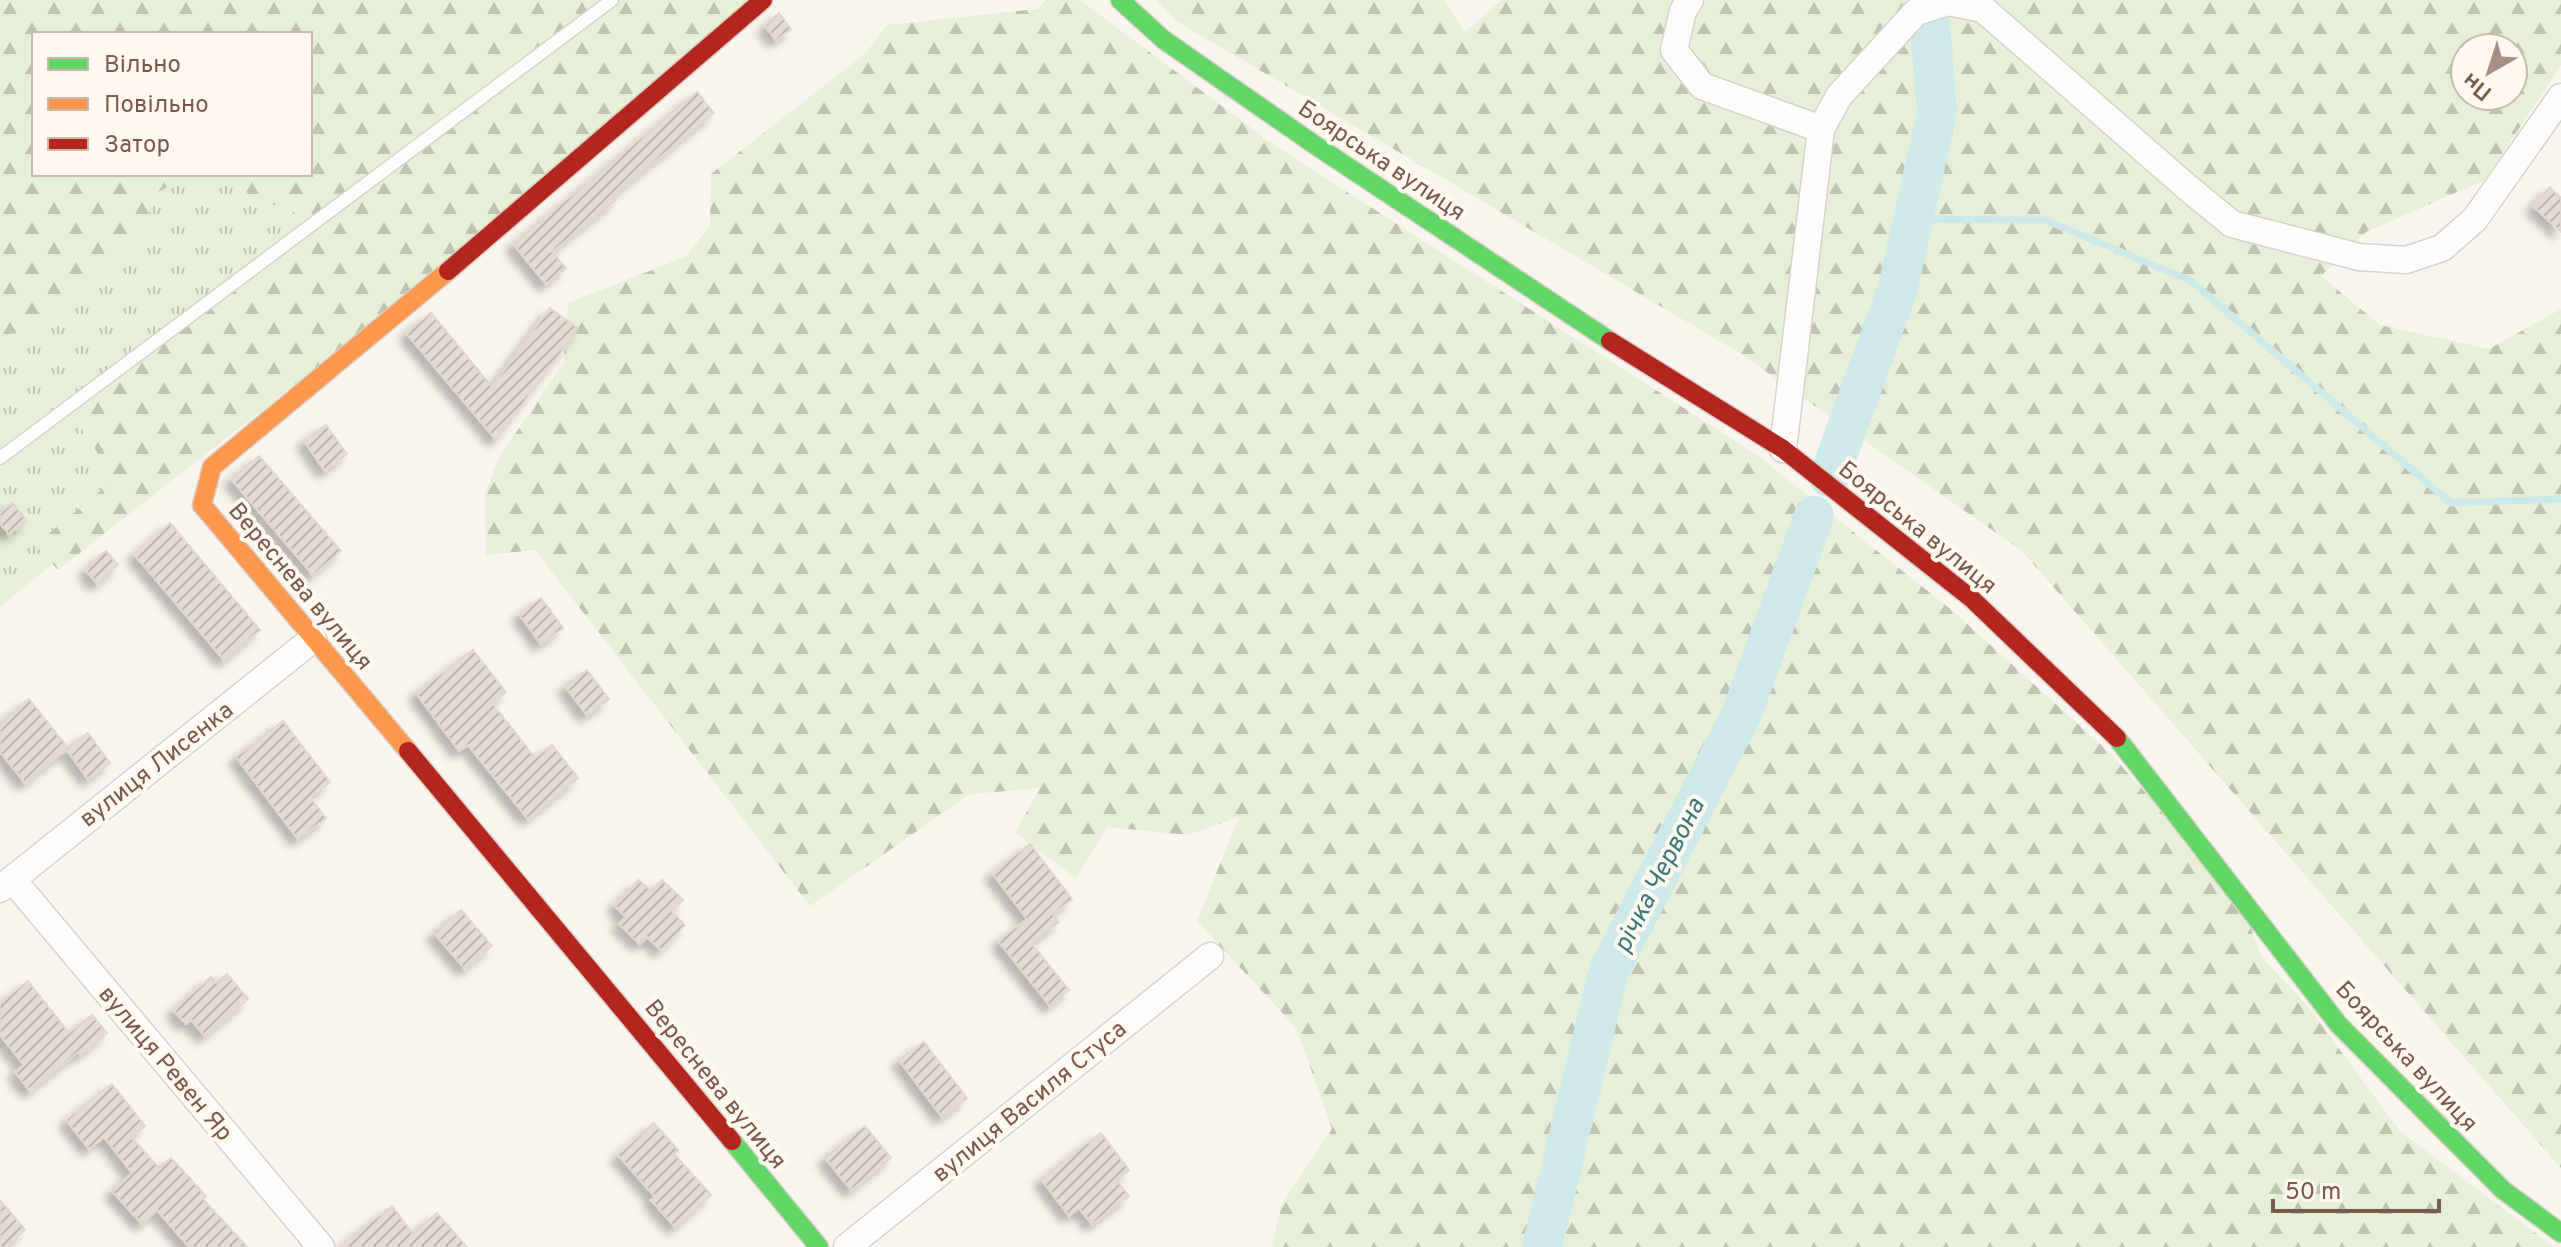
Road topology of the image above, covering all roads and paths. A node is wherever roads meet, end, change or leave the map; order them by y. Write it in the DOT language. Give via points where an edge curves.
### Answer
graph roads {
  1 [pos="612,0"];
  2 [pos="763,0"];
  3 [pos="1120,0"];
  4 [pos="1690,0"];
  5 [pos="2561,97"];
  6 [pos="1821,129"];
  7 [pos="1783,449"];
  8 [pos="0,458"];
  9 [pos="313,639"];
  10 [pos="6,884"];
  11 [pos="1210,956"];
  12 [pos="2561,1233"];
  13 [pos="321,1247"];
  14 [pos="819,1247"];
  15 [pos="847,1247"];
  1 -- 8 [label="lane"];
  2 -- 9 [label="street, Вереснева вулиця" via="212,467 202,505"];
  3 -- 7 [label="street, Боярська вулиця" via="1164,40 1315,145"];
  4 -- 6 [label="street" via="1674,50 1702,86"];
  5 -- 6 [label="street" via="2475,219 2442,248 2406,260 2359,257 2232,224 1983,9 1948,2 1916,12 1839,96"];
  6 -- 7 [label="street"];
  7 -- 12 [label="street, Боярська вулиця" via="1972,599 2121,742 2339,1025 2503,1190"];
  9 -- 10 [label="street, вулиця Лисенка"];
  9 -- 14 [label="street, Вереснева вулиця"];
  10 -- 13 [label="street, вулиця Ревен Яр"];
  11 -- 15 [label="street, вулиця Василя Стуса"];
}
